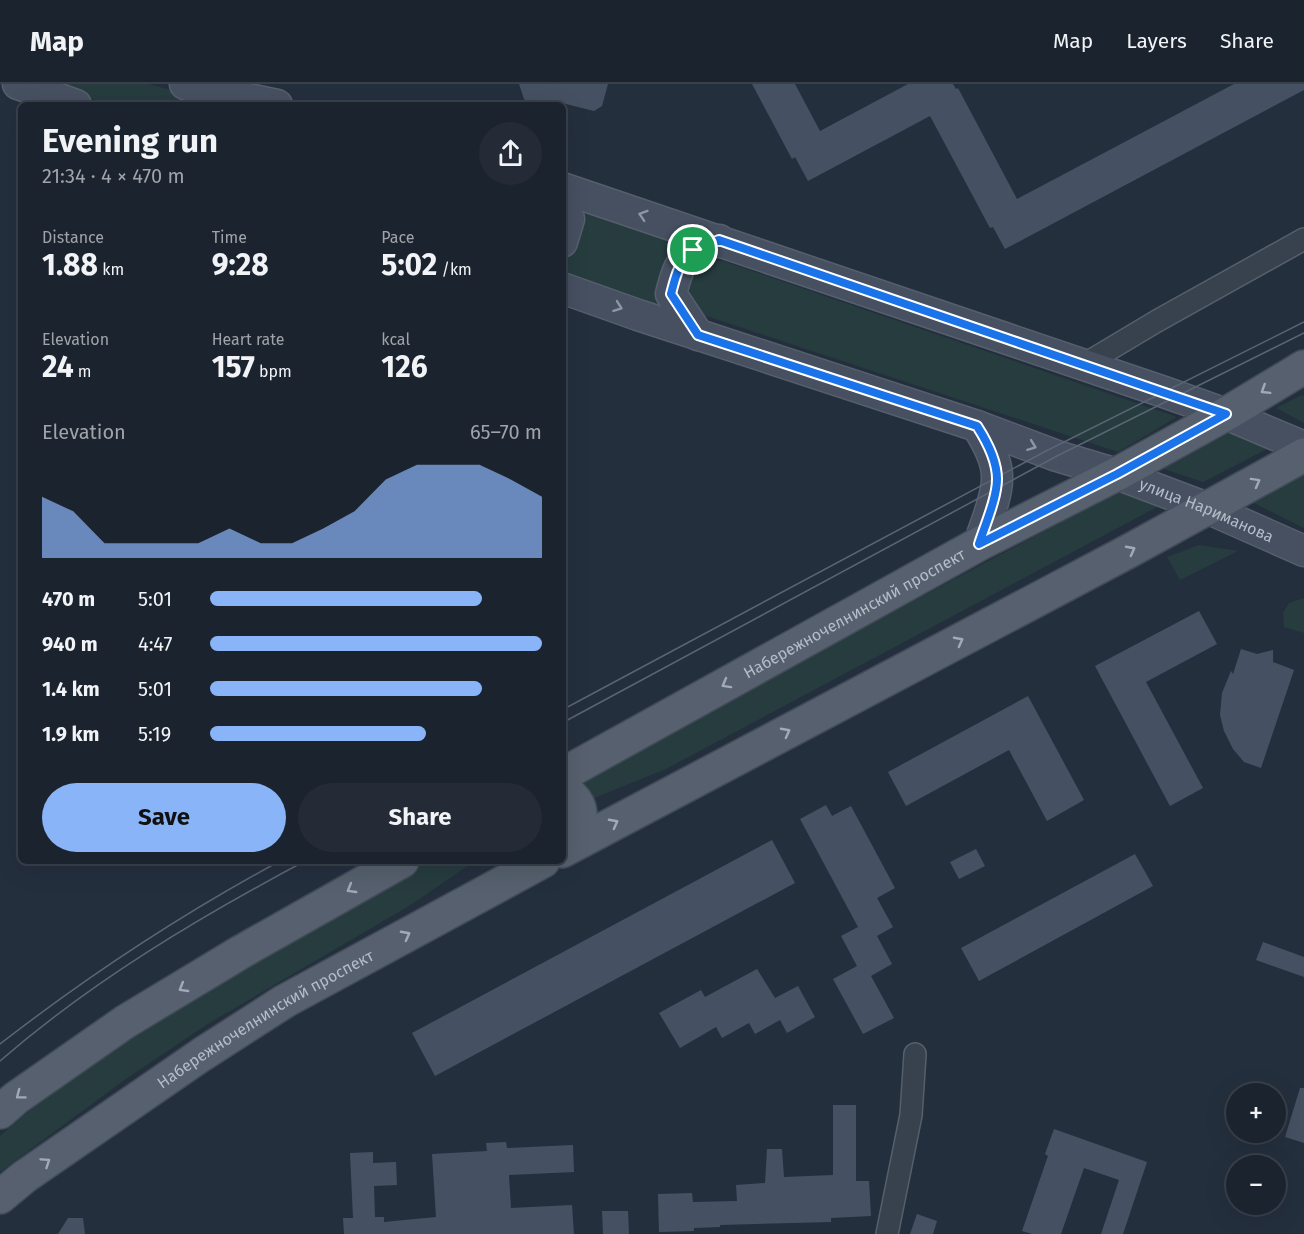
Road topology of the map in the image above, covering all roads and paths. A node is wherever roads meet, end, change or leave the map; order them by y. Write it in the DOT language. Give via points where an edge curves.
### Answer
graph roads {
  1 [pos="18,84"];
  2 [pos="185,84"];
  3 [pos="68,102"];
  4 [pos="263,102"];
  5 [pos="566,189"];
  6 [pos="566,210"];
  7 [pos="566,229"];
  8 [pos="1304,239"];
  9 [pos="719,240"];
  10 [pos="566,289"];
  11 [pos="698,335"];
  12 [pos="1085,364"];
  13 [pos="1304,367"];
  14 [pos="1226,414"];
  15 [pos="977,426"];
  16 [pos="1304,447"];
  17 [pos="1304,455"];
  18 [pos="1117,474"];
  19 [pos="1207,508"];
  20 [pos="979,544"];
  21 [pos="1304,551"];
  22 [pos="566,773"];
  23 [pos="566,792"];
  24 [pos="566,840"];
  25 [pos="566,849"];
  26 [pos="397,864"];
  27 [pos="537,864"];
  28 [pos="915,1054"];
  29 [pos="0,1112"];
  30 [pos="0,1197"];
  31 [pos="887,1234"];
  1 -- 3 [label="main road"];
  2 -- 4 [label="main road"];
  9 -- 5 [label="main road, one-way"];
  6 -- 7 [label="main road"];
  8 -- 12 [label="street"];
  9 -- 11 [label="main road" via="693,250 677,267 671,294"];
  9 -- 12 [label="main road"];
  10 -- 11 [label="main road, улица Нариманова, one-way"];
  11 -- 15 [label="main road, улица Нариманова"];
  12 -- 14 [label="main road"];
  13 -- 14 [label="main road, Набережночелнинский проспект, one-way"];
  14 -- 16 [label="main road"];
  14 -- 18 [label="main road, Набережночелнинский проспект"];
  15 -- 18 [label="main road, улица Нариманова, one-way"];
  15 -- 20 [label="main road" via="987,441 998,477"];
  19 -- 17 [label="main road, one-way"];
  18 -- 19 [label="main road, улица Нариманова"];
  18 -- 20 [label="main road, Набережночелнинский проспект"];
  19 -- 21 [label="main road, улица Нариманова"];
  25 -- 19 [label="main road, one-way"];
  20 -- 22 [label="main road, Набережночелнинский проспект, one-way"];
  23 -- 24 [label="main road" via="572,794 581,810 578,827"];
  26 -- 29 [label="main road, one-way" via="125,1022"];
  30 -- 27 [label="main road, Набережночелнинский проспект, one-way" via="285,1000"];
  28 -- 31 [label="street" via="911,1115"];
}
